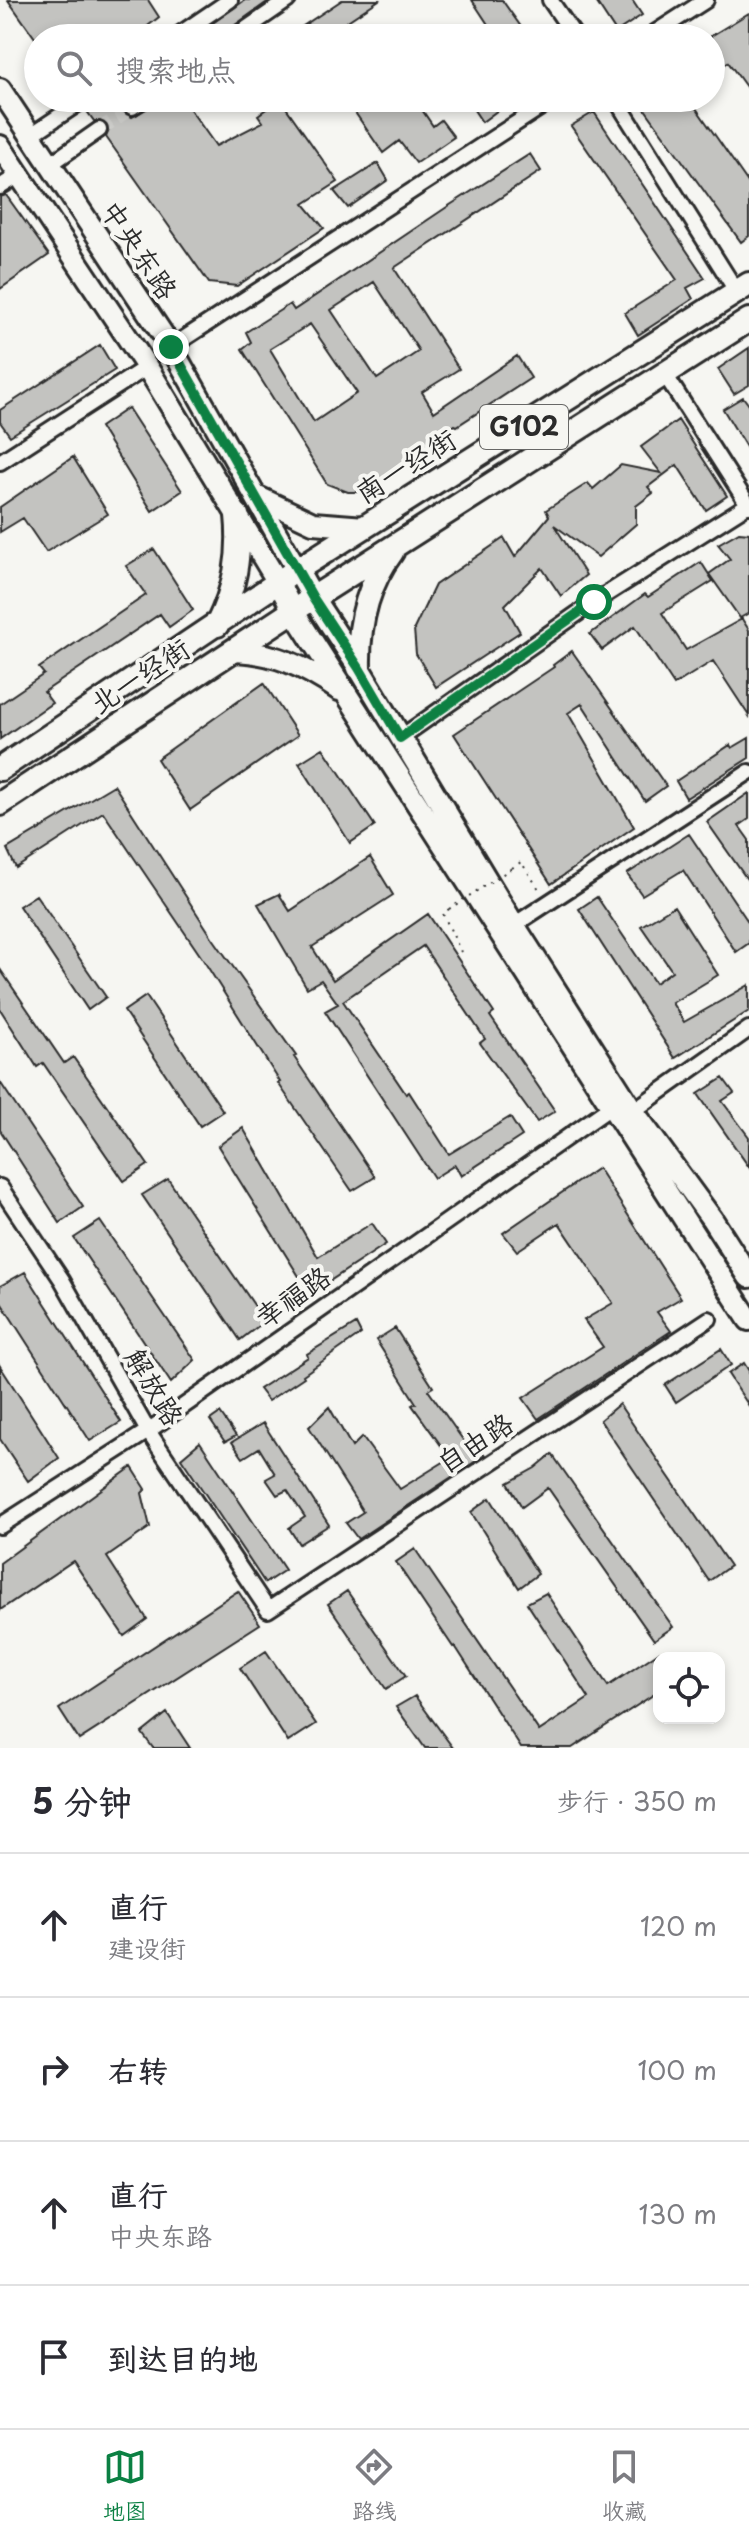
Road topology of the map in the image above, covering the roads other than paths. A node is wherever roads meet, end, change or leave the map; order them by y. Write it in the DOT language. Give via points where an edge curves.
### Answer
graph roads {
  1 [pos="230,0"];
  2 [pos="288,0"];
  3 [pos="550,0"];
  4 [pos="706,0"];
  5 [pos="195,24"];
  6 [pos="253,24"];
  7 [pos="566,24"];
  8 [pos="669,24"];
  9 [pos="0,89"];
  10 [pos="66,112"];
  11 [pos="533,112"];
  12 [pos="624,112"];
  13 [pos="99,130"];
  14 [pos="31,135"];
  15 [pos="1,151"];
  16 [pos="49,165"];
  17 [pos="19,175"];
  18 [pos="0,187"];
  19 [pos="743,288"];
  20 [pos="749,320"];
  21 [pos="171,347"];
  22 [pos="147,367"];
  23 [pos="666,376"];
  24 [pos="0,462"];
  25 [pos="256,496"];
  26 [pos="749,505"];
  27 [pos="237,515"];
  28 [pos="365,527"];
  29 [pos="397,545"];
  30 [pos="298,569"];
  31 [pos="279,584"];
  32 [pos="313,598"];
  33 [pos="293,611"];
  34 [pos="217,625"];
  35 [pos="233,651"];
  36 [pos="359,668"];
  37 [pos="346,694"];
  38 [pos="400,738"];
  39 [pos="0,769"];
  40 [pos="749,772"];
  41 [pos="0,804"];
  42 [pos="514,925"];
  43 [pos="749,1029"];
  44 [pos="612,1106"];
  45 [pos="633,1111"];
  46 [pos="0,1187"];
  47 [pos="749,1277"];
  48 [pos="709,1319"];
  49 [pos="749,1320"];
  50 [pos="148,1431"];
  51 [pos="0,1526"];
  52 [pos="268,1610"];
  1 -- 5 [label="street"];
  2 -- 6 [label="street"];
  3 -- 7 [label="street"];
  4 -- 8 [label="street"];
  9 -- 14 [label="main road, 中央东路"];
  10 -- 14 [label="street"];
  11 -- 21 [label="street"];
  12 -- 19 [label="street"];
  13 -- 16 [label="street"];
  14 -- 16 [label="main road, 中央东路"];
  15 -- 17 [label="main road, 中央东路"];
  16 -- 21 [label="main road, 中央东路"];
  17 -- 18 [label="street"];
  17 -- 22 [label="main road, 中央东路"];
  19 -- 28 [label="highway, 南一经街 / G102"];
  20 -- 23 [label="highway, G102"];
  21 -- 25 [label="main road, 中央东路"];
  22 -- 24 [label="street"];
  22 -- 27 [label="main road, 中央东路"];
  23 -- 26 [label="street"];
  23 -- 29 [label="highway, G102"];
  25 -- 28 [label="main road" via="313,523"];
  25 -- 30 [label="main road, 中央东路"];
  26 -- 38 [label="street" via="594,602"];
  27 -- 31 [label="main road, 中央东路"];
  27 -- 34 [label="highway" via="236,578"];
  28 -- 30 [label="highway, 南一经街 / G102"];
  29 -- 32 [label="highway, G102"];
  29 -- 36 [label="highway" via="368,597"];
  30 -- 31 [label="highway, 北一经街 / G102"];
  30 -- 32 [label="main road, 中央东路"];
  31 -- 33 [label="main road, 中央东路"];
  31 -- 34 [label="highway, 北一经街 / G102"];
  32 -- 33 [label="highway, 北一经街 / G102"];
  32 -- 36 [label="main road, 中央东路"];
  33 -- 35 [label="highway, 北一经街 / G102"];
  33 -- 37 [label="main road, 中央东路"];
  34 -- 39 [label="highway, 北一经街 / G102"];
  35 -- 37 [label="main road" via="279,657"];
  35 -- 41 [label="highway, 北一经街 / G102"];
  36 -- 38 [label="main road, 中央东路"];
  37 -- 44 [label="main road, 中央东路"];
  38 -- 42 [label="main road, 中央东路"];
  40 -- 42 [label="street"];
  42 -- 45 [label="main road, 中央东路"];
  43 -- 45 [label="street"];
  44 -- 49 [label="main road, 中央东路"];
  44 -- 50 [label="street, 幸福路"];
  45 -- 47 [label="main road, 中央东路"];
  46 -- 50 [label="street, 解放路" via="62,1280"];
  48 -- 52 [label="street, 自由路"];
  50 -- 51 [label="street, 幸福路"];
  50 -- 52 [label="street, 解放路"];
}
